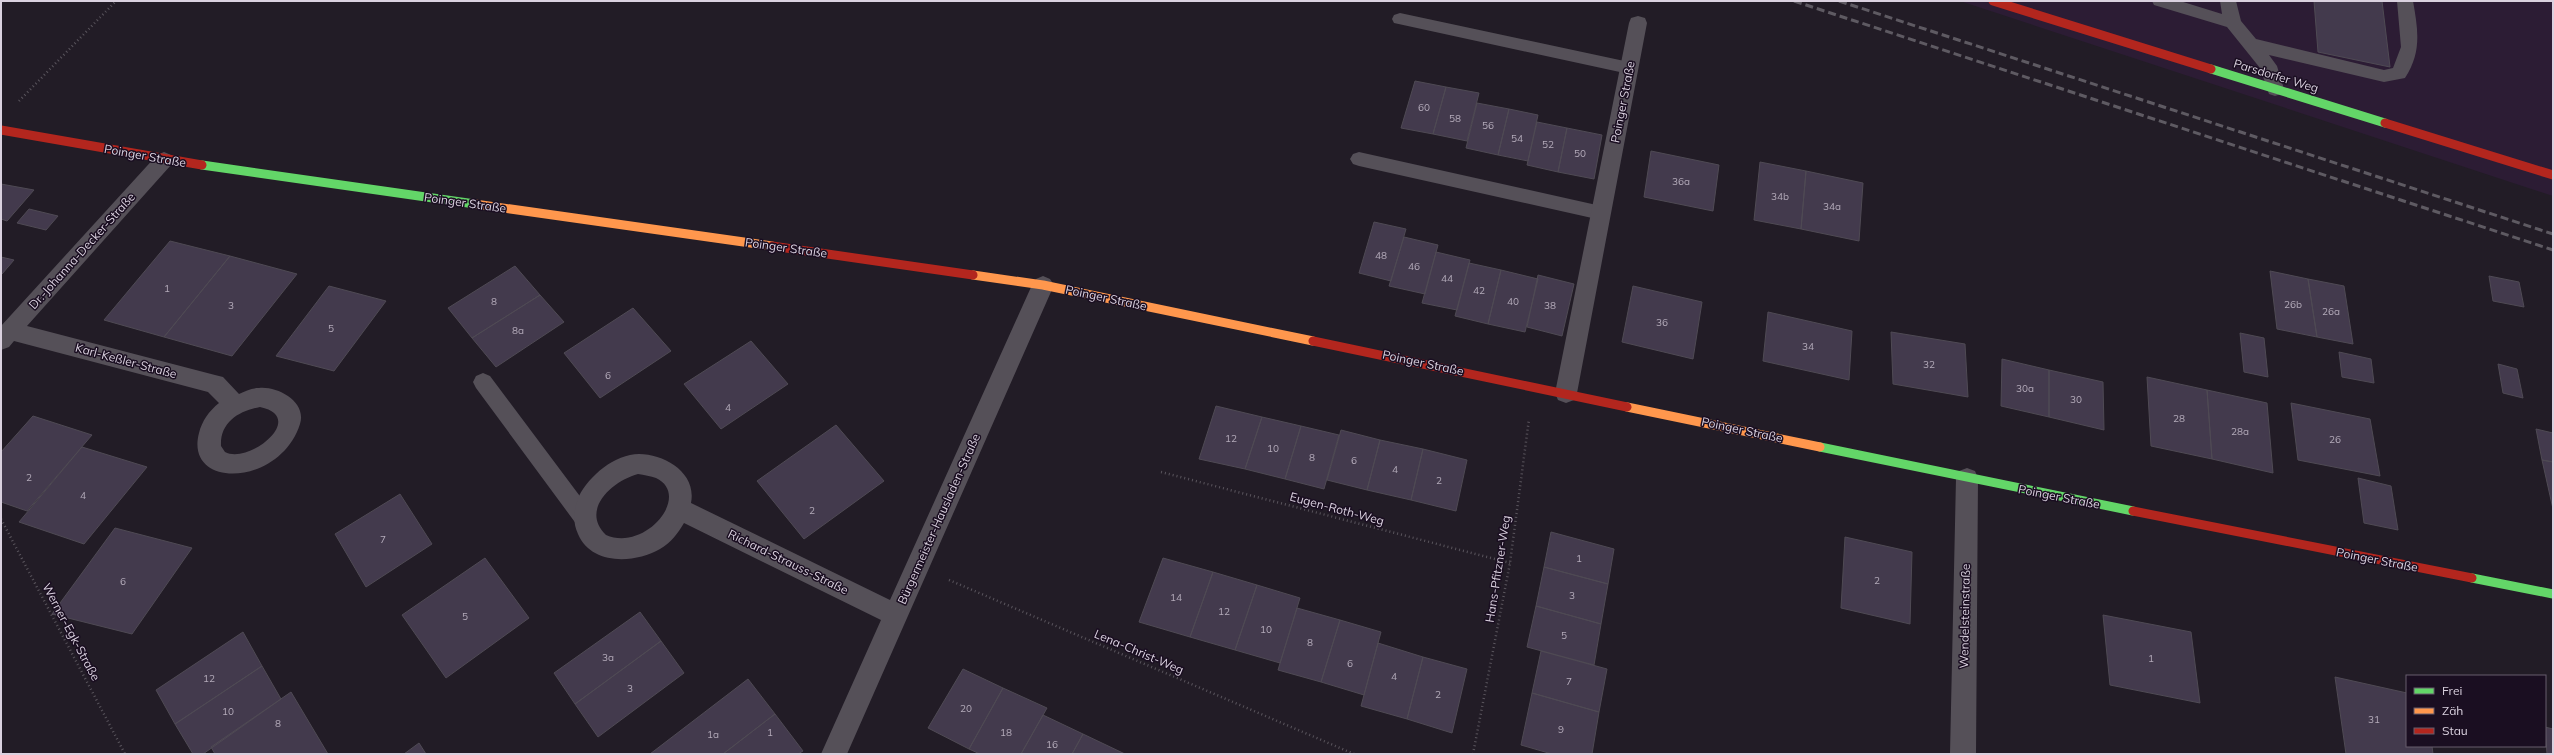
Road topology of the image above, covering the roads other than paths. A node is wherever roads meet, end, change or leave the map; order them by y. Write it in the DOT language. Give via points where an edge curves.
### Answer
graph roads {
  1 [pos="1993,1"];
  2 [pos="2160,1"];
  3 [pos="2228,1"];
  4 [pos="2405,1"];
  5 [pos="1400,19"];
  6 [pos="1638,23"];
  7 [pos="2233,23"];
  8 [pos="2250,44"];
  9 [pos="1629,68"];
  10 [pos="2275,89"];
  11 [pos="1,130"];
  12 [pos="1359,159"];
  13 [pos="164,160"];
  14 [pos="2553,175"];
  15 [pos="1601,213"];
  16 [pos="1043,285"];
  17 [pos="5,336"];
  18 [pos="483,382"];
  19 [pos="1566,393"];
  20 [pos="235,405"];
  21 [pos="1967,478"];
  22 [pos="680,509"];
  23 [pos="584,518"];
  24 [pos="2553,594"];
  25 [pos="896,615"];
  26 [pos="834,754"];
  27 [pos="1963,754"];
  1 -- 10 [label="street, Parsdorfer Weg"];
  2 -- 7 [label="lane"];
  3 -- 7 [label="lane"];
  4 -- 8 [label="lane" via="2411,46 2408,62 2399,73 2384,76"];
  5 -- 9 [label="lane"];
  6 -- 9 [label="street, Poinger Straße"];
  7 -- 8 [label="lane"];
  8 -- 10 [label="lane" via="2268,66"];
  9 -- 15 [label="street, Poinger Straße"];
  10 -- 14 [label="street, Parsdorfer Weg"];
  11 -- 13 [label="street, Poinger Straße"];
  12 -- 15 [label="lane"];
  13 -- 16 [label="street, Poinger Straße"];
  13 -- 17 [label="street, Dr.-Johanna-Decker-Straße"];
  15 -- 19 [label="street, Poinger Straße"];
  16 -- 19 [label="street, Poinger Straße"];
  16 -- 25 [label="street, Bürgermeister-Hausladen-Straße"];
  17 -- 20 [label="street, Karl-Keßler-Straße" via="215,384"];
  18 -- 23 [label="lane"];
  19 -- 21 [label="street, Poinger Straße"];
  21 -- 24 [label="street, Poinger Straße"];
  21 -- 27 [label="street, Wendelsteinstraße"];
  22 -- 23 [label="street" via="664,534 650,543 619,550 606,547 594,540 587,530"];
  22 -- 23 [label="street" via="682,493 678,480 668,470 654,465 638,464 621,468 606,477 586,504"];
  22 -- 25 [label="street, Richard-Strauss-Straße"];
  25 -- 26 [label="street, Bürgermeister-Hausladen-Straße"];
}
